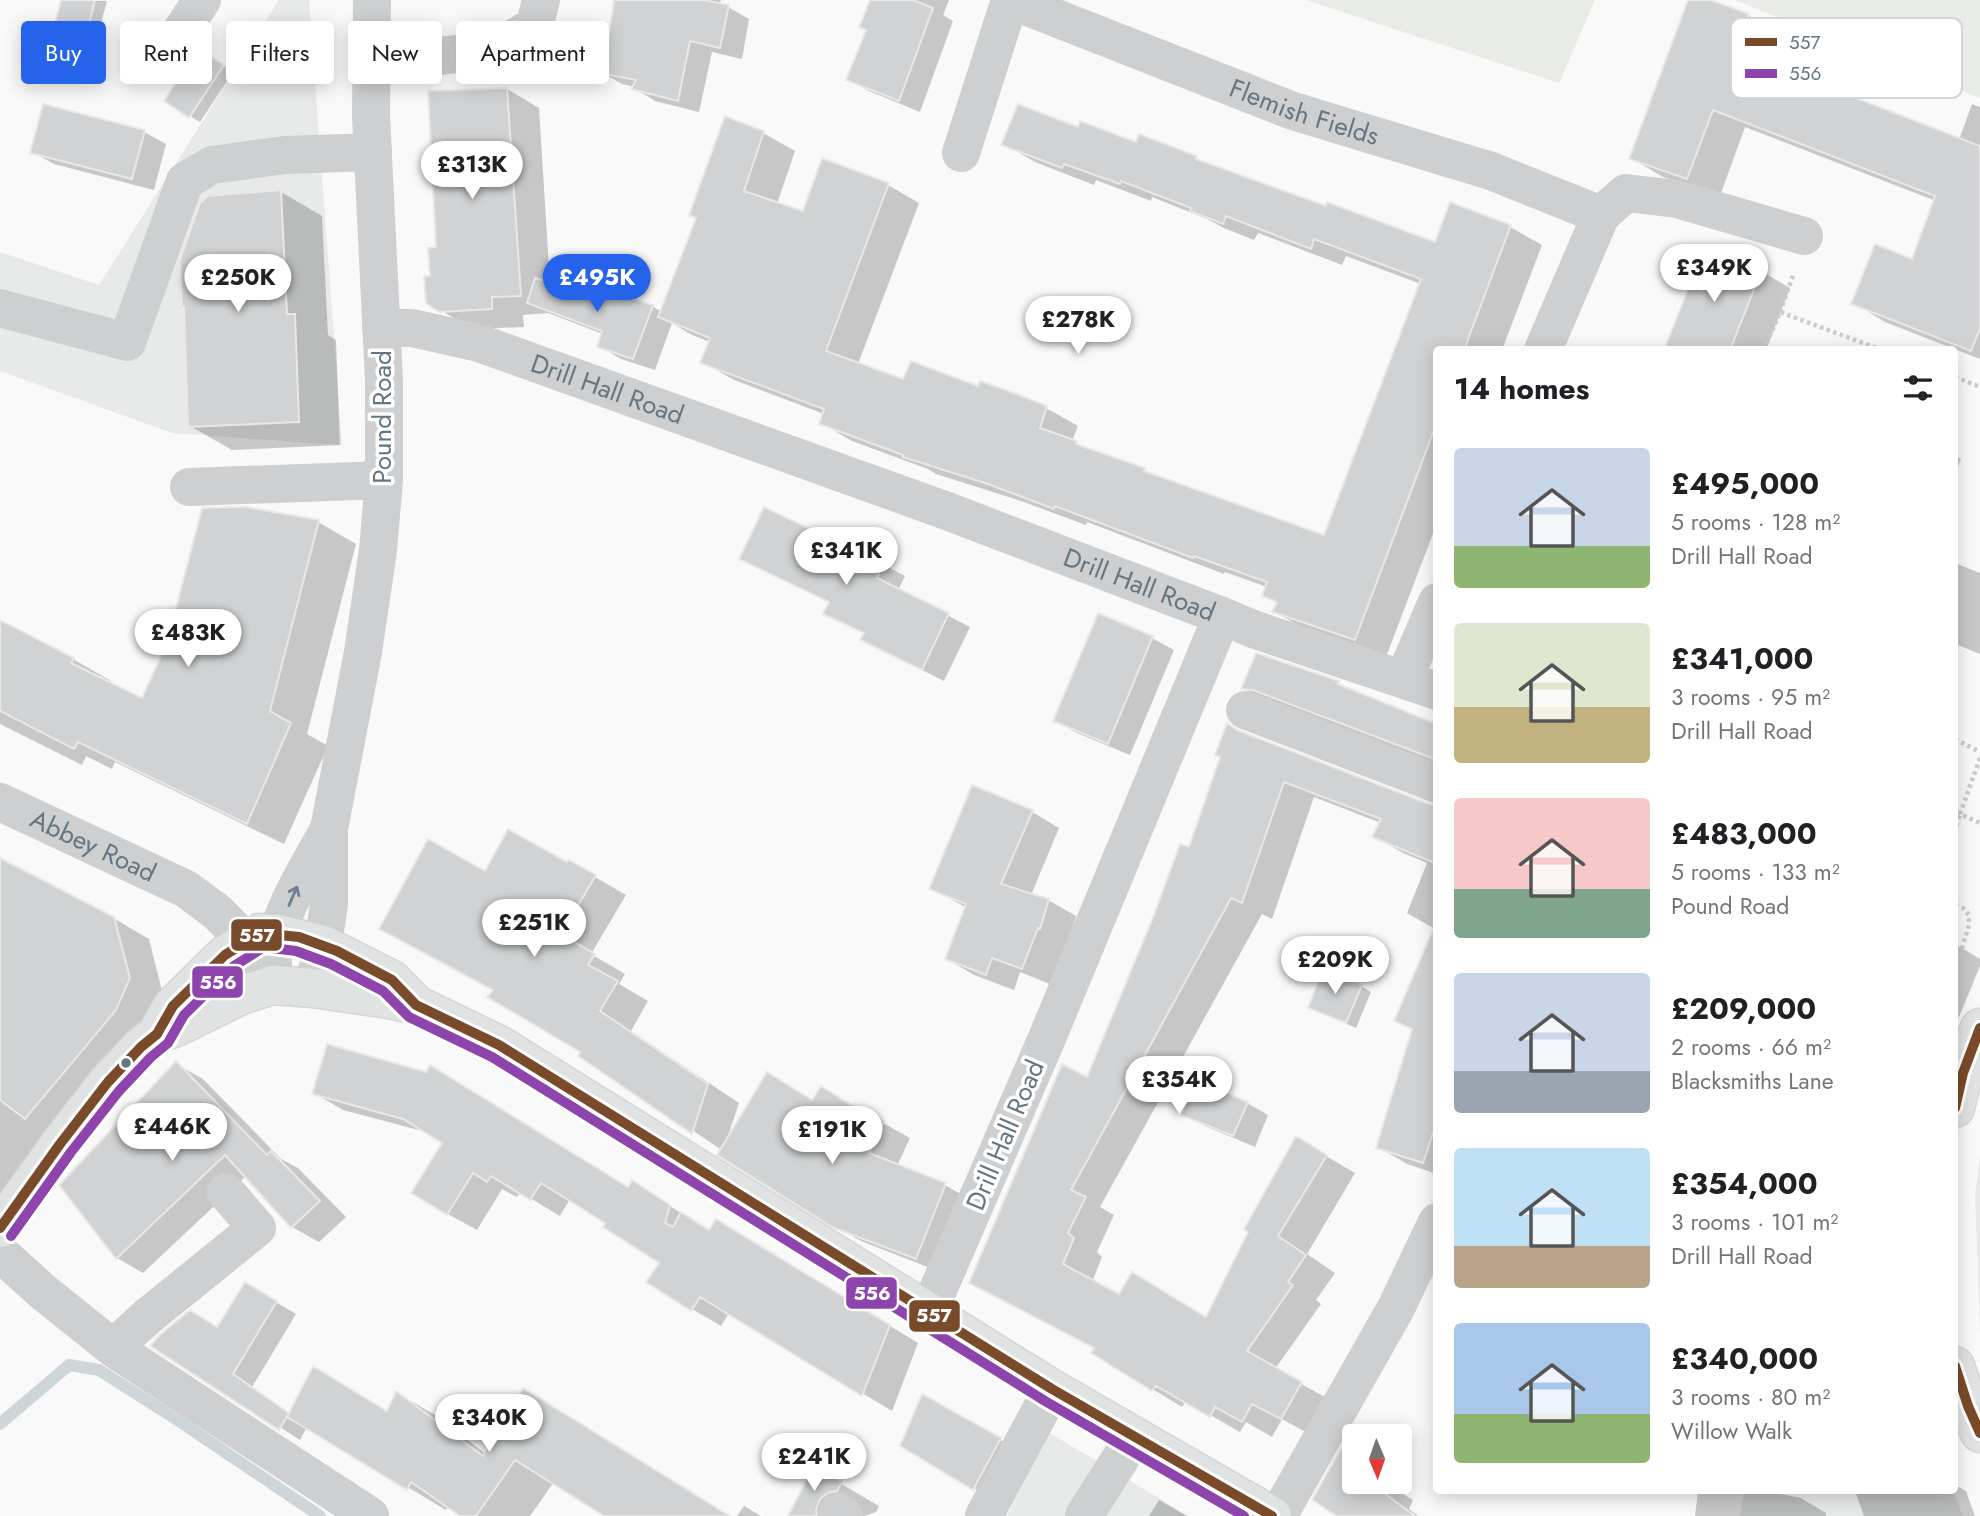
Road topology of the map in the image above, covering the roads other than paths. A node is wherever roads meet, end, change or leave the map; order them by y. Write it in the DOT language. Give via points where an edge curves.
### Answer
graph roads {
  1 [pos="202,0"];
  2 [pos="372,0"];
  3 [pos="541,0"];
  4 [pos="1010,0"];
  5 [pos="188,21"];
  6 [pos="371,21"];
  7 [pos="442,55"];
  8 [pos="371,84"];
  9 [pos="373,152"];
  10 [pos="961,153"];
  11 [pos="1601,215"];
  12 [pos="1804,236"];
  13 [pos="0,308"];
  14 [pos="381,328"];
  15 [pos="1545,346"];
  16 [pos="384,480"];
  17 [pos="189,487"];
  18 [pos="1222,616"];
  19 [pos="1433,623"];
  20 [pos="1421,685"];
  21 [pos="1245,710"];
  22 [pos="1433,782"];
  23 [pos="0,802"];
  24 [pos="330,830"];
  25 [pos="262,937"];
  26 [pos="324,945"];
  27 [pos="273,985"];
  28 [pos="313,988"];
  29 [pos="416,1005"];
  30 [pos="1980,1028"];
  31 [pos="157,1034"];
  32 [pos="1958,1095"];
  33 [pos="226,1192"];
  34 [pos="0,1228"];
  35 [pos="1433,1230"];
  36 [pos="0,1253"];
  37 [pos="928,1313"];
  38 [pos="113,1348"];
  39 [pos="1958,1375"];
  40 [pos="1052,1389"];
  41 [pos="1980,1433"];
  42 [pos="1134,1437"];
  43 [pos="370,1516"];
  44 [pos="984,1516"];
  45 [pos="1084,1516"];
  46 [pos="1272,1516"];
  47 [pos="1278,1516"];
  1 -- 5 [label="street"];
  2 -- 6 [label="street, Pound Road"];
  3 -- 7 [label="street" via="532,27 515,38"];
  4 -- 10 [label="street, Flemish Fields"];
  4 -- 11 [label="street, Flemish Fields" via="1293,111 1491,171"];
  8 -- 9 [label="street, Pound Road"];
  9 -- 13 [label="street" via="285,155 212,166 185,181 127,342"];
  9 -- 14 [label="street, Pound Road"];
  11 -- 12 [label="street" via="1626,192 1677,199"];
  11 -- 15 [label="street"];
  14 -- 16 [label="street, Pound Road"];
  14 -- 18 [label="street, Drill Hall Road" via="412,328 479,344 947,511"];
  16 -- 17 [label="street"];
  16 -- 24 [label="street, Pound Road" via="363,652"];
  18 -- 20 [label="street"];
  18 -- 37 [label="street, Drill Hall Road"];
  19 -- 20 [label="street"];
  21 -- 22 [label="street"];
  23 -- 25 [label="street, Abbey Road" via="186,889"];
  25 -- 24 [label="street, Pound Road, one-way"];
  24 -- 26 [label="street, Pound Road"];
  25 -- 26 [label="main road"];
  25 -- 27 [label="street, Abbey Road"];
  25 -- 31 [label="main road" via="225,955 173,1006"];
  26 -- 28 [label="street, Pound Road"];
  26 -- 29 [label="main road" via="392,980"];
  27 -- 28 [label="main road"];
  27 -- 31 [label="main road"];
  28 -- 29 [label="main road"];
  29 -- 37 [label="main road" via="499,1045"];
  30 -- 32 [label="main road"];
  31 -- 34 [label="main road" via="108,1082"];
  33 -- 38 [label="street" via="257,1228"];
  35 -- 47 [label="street" via="1396,1308"];
  36 -- 38 [label="street"];
  37 -- 40 [label="main road"];
  38 -- 43 [label="street"];
  39 -- 41 [label="main road"];
  40 -- 42 [label="main road"];
  40 -- 44 [label="street"];
  42 -- 45 [label="street"];
  42 -- 46 [label="main road"];
}
